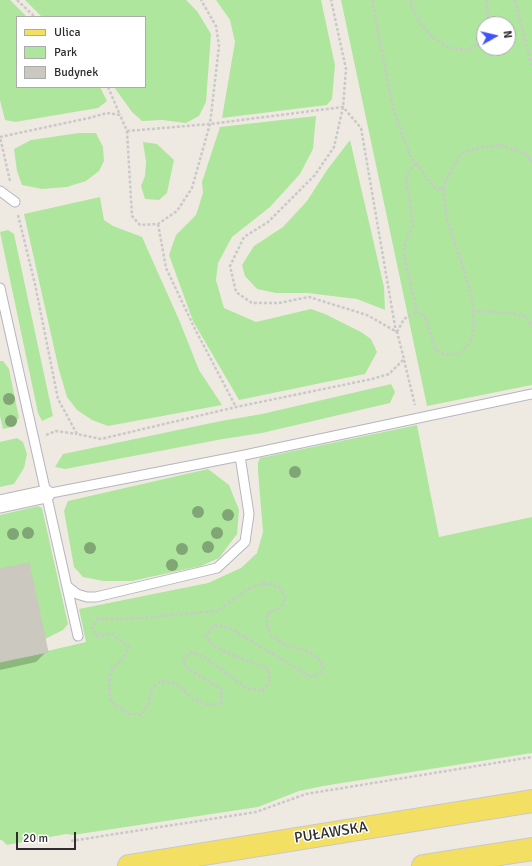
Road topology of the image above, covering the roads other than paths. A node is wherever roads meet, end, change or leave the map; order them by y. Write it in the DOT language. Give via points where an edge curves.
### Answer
graph roads {
  1 [pos="0,191"];
  2 [pos="15,202"];
  3 [pos="0,288"];
  4 [pos="532,394"];
  5 [pos="240,456"];
  6 [pos="46,494"];
  7 [pos="0,504"];
  8 [pos="67,586"];
  9 [pos="78,636"];
  10 [pos="532,801"];
  11 [pos="532,849"];
  12 [pos="129,866"];
  13 [pos="423,866"];
  1 -- 2 [label="lane"];
  3 -- 6 [label="lane"];
  4 -- 5 [label="lane"];
  5 -- 6 [label="lane"];
  5 -- 8 [label="lane" via="248,514 245,542 217,568 96,597 77,594"];
  6 -- 7 [label="street"];
  6 -- 8 [label="lane"];
  8 -- 9 [label="lane"];
  10 -- 12 [label="main road, PUŁAWSKA"];
  11 -- 13 [label="main road"];
}
